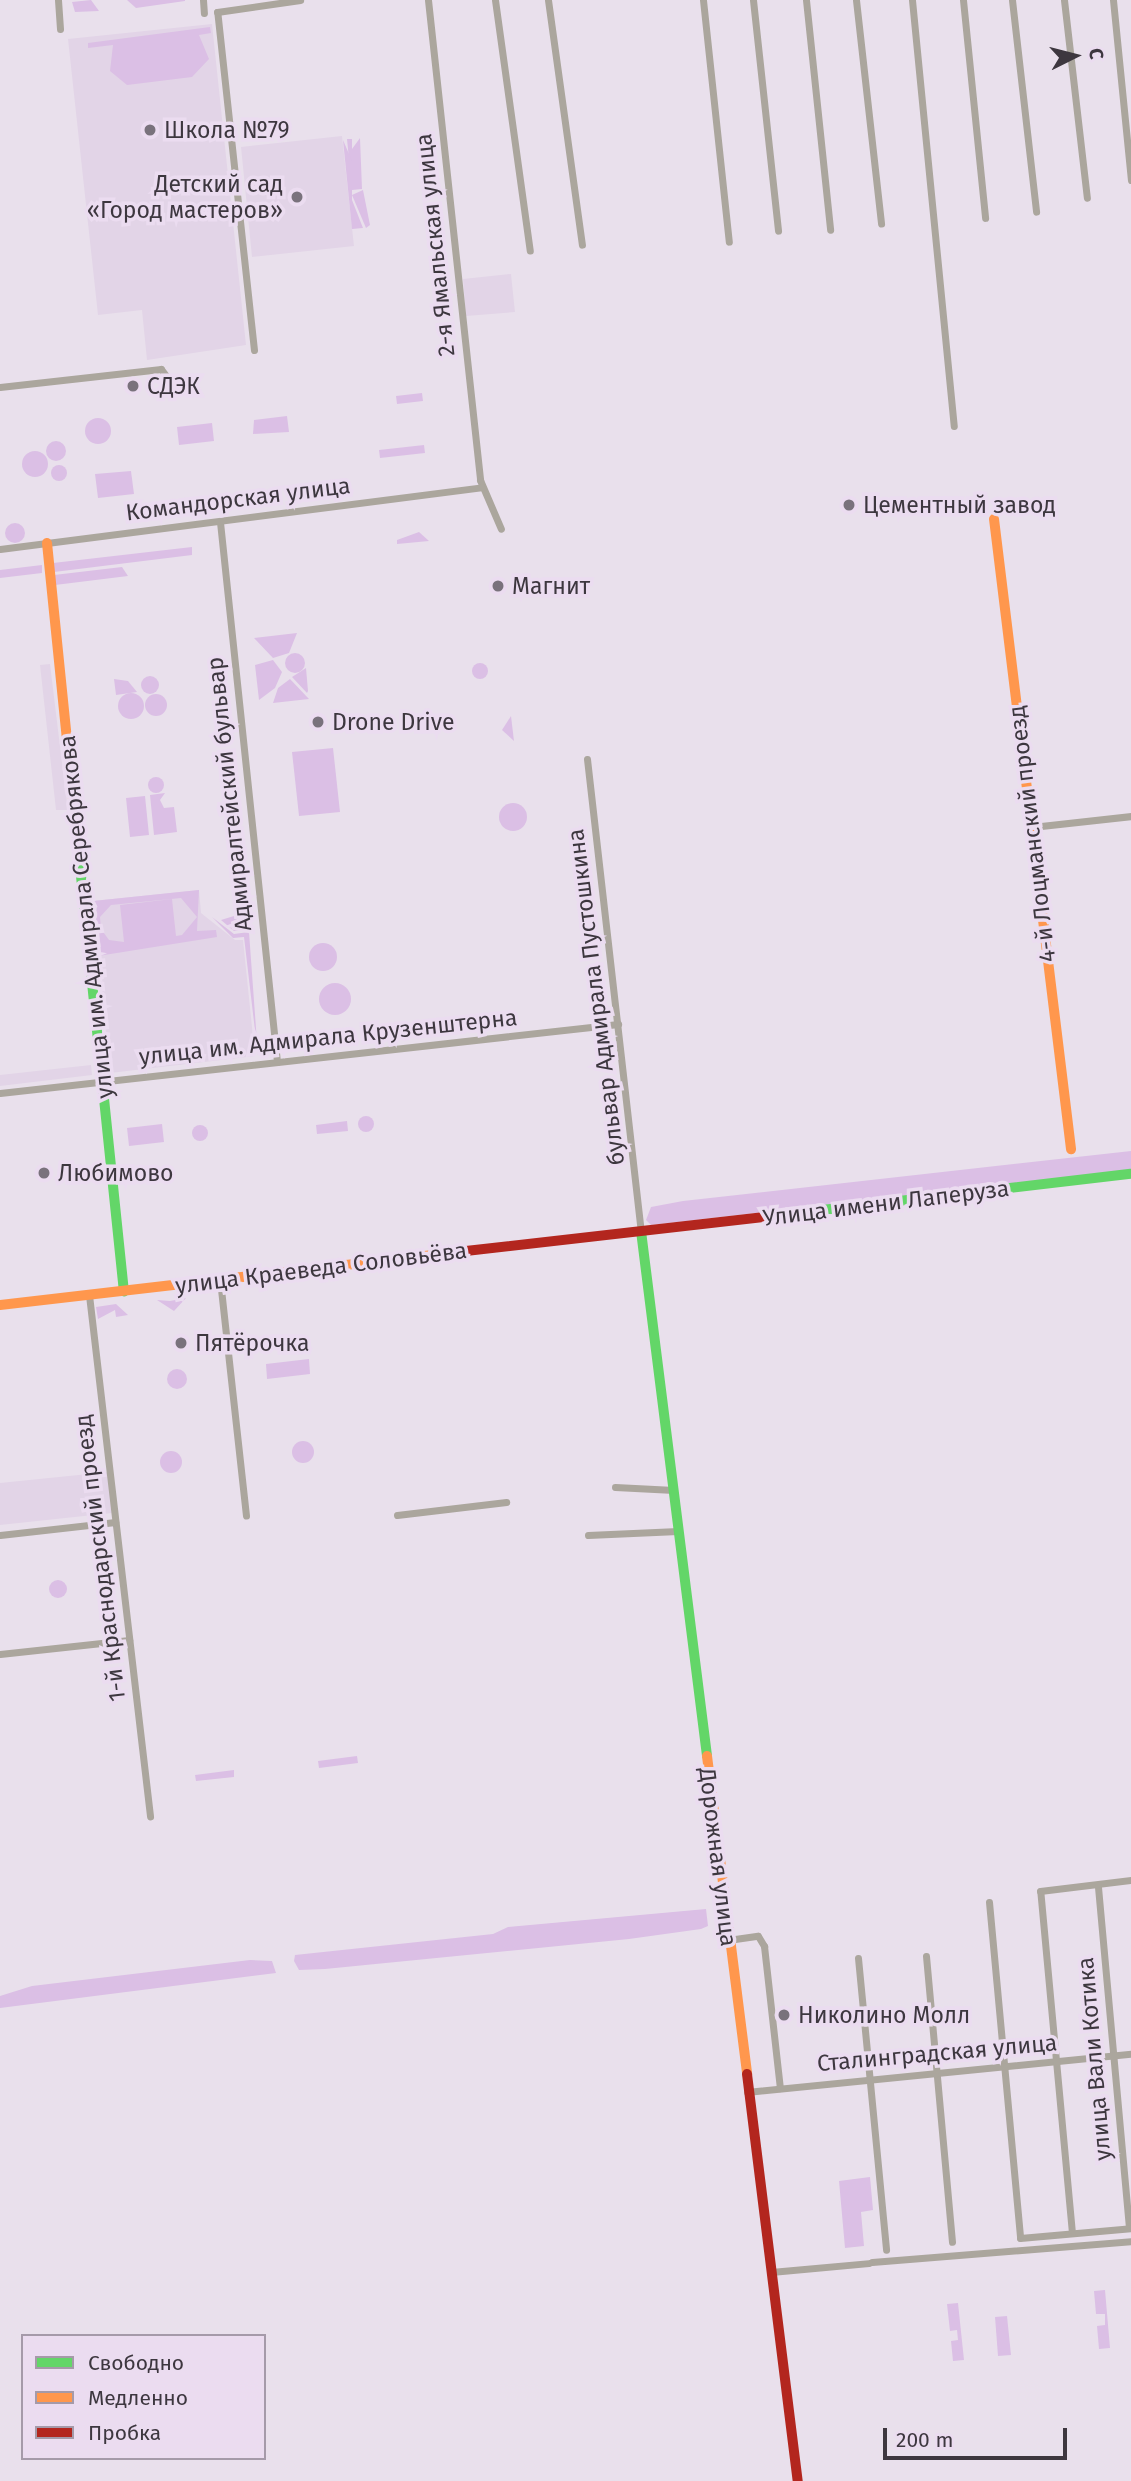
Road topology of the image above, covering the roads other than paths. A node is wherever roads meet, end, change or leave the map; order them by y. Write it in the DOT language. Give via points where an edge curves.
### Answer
graph roads {
  1 [pos="58,0"];
  2 [pos="203,0"];
  3 [pos="300,0"];
  4 [pos="428,0"];
  5 [pos="495,0"];
  6 [pos="548,0"];
  7 [pos="703,0"];
  8 [pos="753,0"];
  9 [pos="806,0"];
  10 [pos="856,0"];
  11 [pos="912,0"];
  12 [pos="963,0"];
  13 [pos="1012,0"];
  14 [pos="1064,0"];
  15 [pos="1113,0"];
  16 [pos="204,13"];
  17 [pos="60,29"];
  18 [pos="1131,180"];
  19 [pos="1087,198"];
  20 [pos="1036,212"];
  21 [pos="985,218"];
  22 [pos="881,224"];
  23 [pos="830,230"];
  24 [pos="778,231"];
  25 [pos="729,242"];
  26 [pos="582,245"];
  27 [pos="530,251"];
  28 [pos="254,350"];
  29 [pos="167,377"];
  30 [pos="0,387"];
  31 [pos="954,426"];
  32 [pos="481,487"];
  33 [pos="994,519"];
  34 [pos="220,522"];
  35 [pos="501,529"];
  36 [pos="47,544"];
  37 [pos="0,549"];
  38 [pos="587,759"];
  39 [pos="1131,816"];
  40 [pos="1032,827"];
  41 [pos="618,1024"];
  42 [pos="277,1062"];
  43 [pos="104,1081"];
  44 [pos="0,1093"];
  45 [pos="1071,1149"];
  46 [pos="1131,1174"];
  47 [pos="642,1231"];
  48 [pos="220,1280"];
  49 [pos="124,1291"];
  50 [pos="89,1295"];
  51 [pos="0,1305"];
  52 [pos="615,1487"];
  53 [pos="674,1490"];
  54 [pos="506,1503"];
  55 [pos="397,1515"];
  56 [pos="246,1516"];
  57 [pos="116,1522"];
  58 [pos="678,1531"];
  59 [pos="0,1535"];
  60 [pos="588,1535"];
  61 [pos="129,1640"];
  62 [pos="0,1654"];
  63 [pos="150,1816"];
  64 [pos="1131,1880"];
  65 [pos="1098,1887"];
  66 [pos="989,1902"];
  67 [pos="728,1940"];
  68 [pos="926,1956"];
  69 [pos="858,1958"];
  70 [pos="1131,2054"];
  71 [pos="1113,2056"];
  72 [pos="1056,2060"];
  73 [pos="1004,2066"];
  74 [pos="937,2071"];
  75 [pos="870,2078"];
  76 [pos="780,2088"];
  77 [pos="747,2092"];
  78 [pos="1130,2228"];
  79 [pos="1072,2233"];
  80 [pos="1131,2241"];
  81 [pos="952,2242"];
  82 [pos="886,2250"];
  83 [pos="771,2272"];
  84 [pos="798,2481"];
  1 -- 17 [label="street"];
  2 -- 16 [label="street"];
  3 -- 28 [label="street" via="217,12"];
  4 -- 32 [label="street, 2-я Ямальская улица"];
  5 -- 27 [label="street"];
  6 -- 26 [label="street"];
  7 -- 25 [label="street"];
  8 -- 24 [label="street"];
  9 -- 23 [label="street"];
  10 -- 22 [label="street"];
  11 -- 31 [label="street"];
  12 -- 21 [label="street"];
  13 -- 20 [label="street"];
  14 -- 19 [label="street"];
  15 -- 18 [label="street"];
  29 -- 30 [label="street" via="161,369"];
  32 -- 34 [label="street, Командорская улица"];
  32 -- 35 [label="street"];
  33 -- 40 [label="main road, 4-й Лоцманский проезд"];
  34 -- 36 [label="street, Командорская улица"];
  34 -- 42 [label="street, Адмиралтейский бульвар"];
  36 -- 37 [label="street, Командорская улица"];
  36 -- 43 [label="main road, улица им. Адмирала Серебрякова"];
  38 -- 41 [label="street, бульвар Адмирала Пустошкина"];
  39 -- 40 [label="street"];
  40 -- 45 [label="main road, 4-й Лоцманский проезд"];
  41 -- 42 [label="street, улица им. Адмирала Крузенштерна"];
  41 -- 47 [label="street, бульвар Адмирала Пустошкина"];
  42 -- 43 [label="street, улица им. Адмирала Крузенштерна"];
  43 -- 44 [label="street, улица им. Адмирала Крузенштерна"];
  43 -- 49 [label="main road, улица им. Адмирала Серебрякова"];
  46 -- 47 [label="main road, Улица имени Лаперуза"];
  47 -- 48 [label="main road, улица Краеведа Соловьёва"];
  47 -- 53 [label="main road, Дорожная улица"];
  48 -- 49 [label="main road, улица Краеведа Соловьёва"];
  48 -- 56 [label="street"];
  49 -- 50 [label="main road, улица Краеведа Соловьёва"];
  50 -- 51 [label="main road, улица Краеведа Соловьёва"];
  50 -- 57 [label="street, 1-й Краснодарский проезд"];
  52 -- 53 [label="street"];
  53 -- 58 [label="main road, Дорожная улица"];
  54 -- 55 [label="street"];
  57 -- 59 [label="street"];
  57 -- 61 [label="street, 1-й Краснодарский проезд"];
  58 -- 60 [label="street"];
  58 -- 67 [label="main road, Дорожная улица"];
  61 -- 62 [label="street"];
  61 -- 63 [label="street, 1-й Краснодарский проезд"];
  64 -- 65 [label="street"];
  65 -- 71 [label="street, улица Вали Котика"];
  65 -- 72 [label="street" via="1040,1891"];
  66 -- 73 [label="street"];
  67 -- 76 [label="street" via="758,1936 764,1946"];
  67 -- 77 [label="main road, Дорожная улица"];
  68 -- 74 [label="street"];
  69 -- 75 [label="street"];
  70 -- 71 [label="street, Сталинградская улица"];
  71 -- 72 [label="street, Сталинградская улица"];
  71 -- 78 [label="street, улица Вали Котика"];
  72 -- 73 [label="street, Сталинградская улица"];
  72 -- 79 [label="street"];
  73 -- 74 [label="street, Сталинградская улица"];
  73 -- 79 [label="street" via="1020,2238"];
  74 -- 75 [label="street, Сталинградская улица"];
  74 -- 81 [label="street"];
  75 -- 76 [label="street, Сталинградская улица"];
  75 -- 82 [label="street"];
  76 -- 77 [label="street, Сталинградская улица"];
  77 -- 83 [label="main road, Дорожная улица"];
  78 -- 79 [label="street"];
  80 -- 83 [label="street"];
  83 -- 84 [label="main road, Дорожная улица"];
}
